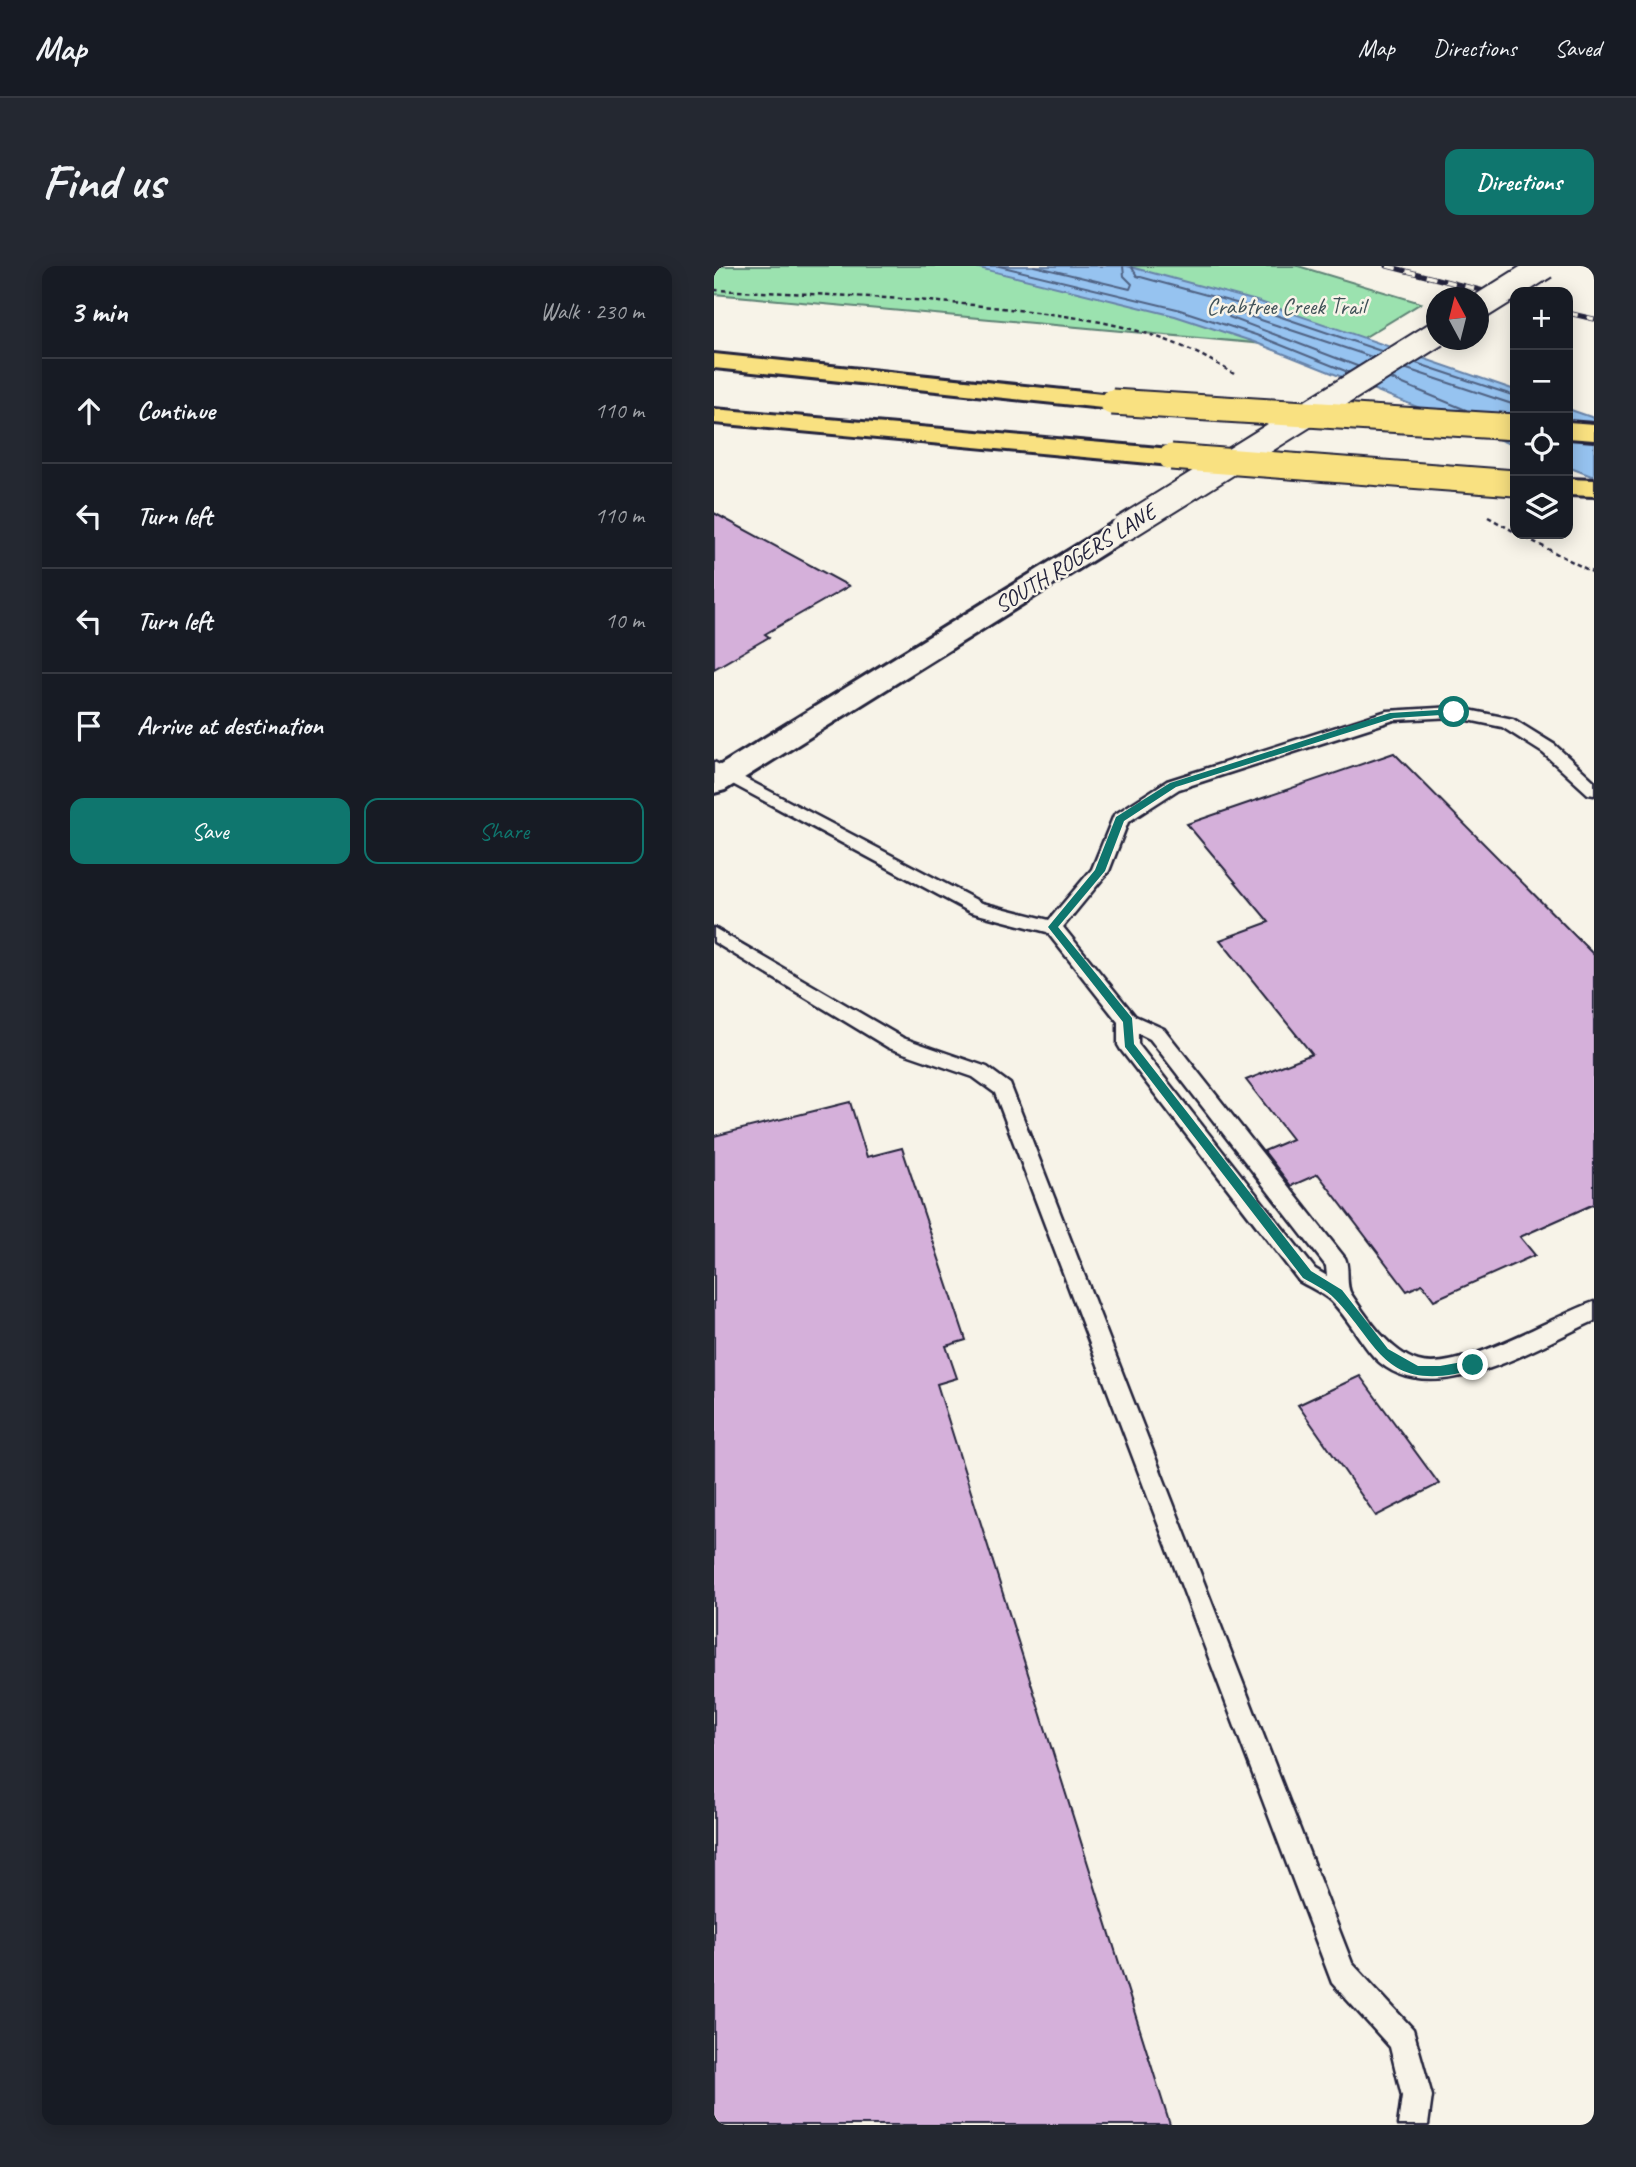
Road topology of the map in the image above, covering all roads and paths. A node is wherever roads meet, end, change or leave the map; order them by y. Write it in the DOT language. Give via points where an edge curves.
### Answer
graph roads {
  1 [pos="1545,266"];
  2 [pos="1489,302"];
  3 [pos="1426,341"];
  4 [pos="714,361"];
  5 [pos="714,416"];
  6 [pos="1510,427"];
  7 [pos="1573,430"];
  8 [pos="1594,432"];
  9 [pos="1510,483"];
  10 [pos="1573,486"];
  11 [pos="1594,488"];
  12 [pos="1529,539"];
  13 [pos="1594,573"];
  14 [pos="718,775"];
  15 [pos="1594,790"];
  16 [pos="1053,927"];
  17 [pos="718,941"];
  18 [pos="1128,1021"];
  19 [pos="1338,1293"];
  20 [pos="1594,1311"];
  21 [pos="1413,2125"];
  1 -- 2 [label="street, bridge"];
  3 -- 14 [label="street, SOUTH ROGERS LANE, bridge"];
  4 -- 6 [label="highway, bridge" via="1111,402"];
  5 -- 9 [label="highway, bridge"];
  7 -- 8 [label="highway"];
  10 -- 11 [label="highway"];
  12 -- 13 [label="path"];
  14 -- 16 [label="lane" via="976,908"];
  15 -- 16 [label="lane" via="1549,749 1507,723 1454,712 1393,715 1173,785 1120,819 1100,871"];
  16 -- 18 [label="lane"];
  17 -- 21 [label="lane" via="896,1043 980,1072 1003,1089 1342,1973 1403,2039 1417,2096"];
  18 -- 19 [label="lane" via="1128,1045 1307,1275"];
  18 -- 19 [label="lane" via="1157,1034 1337,1264"];
  19 -- 20 [label="lane" via="1384,1352 1416,1371 1473,1365"];
}
